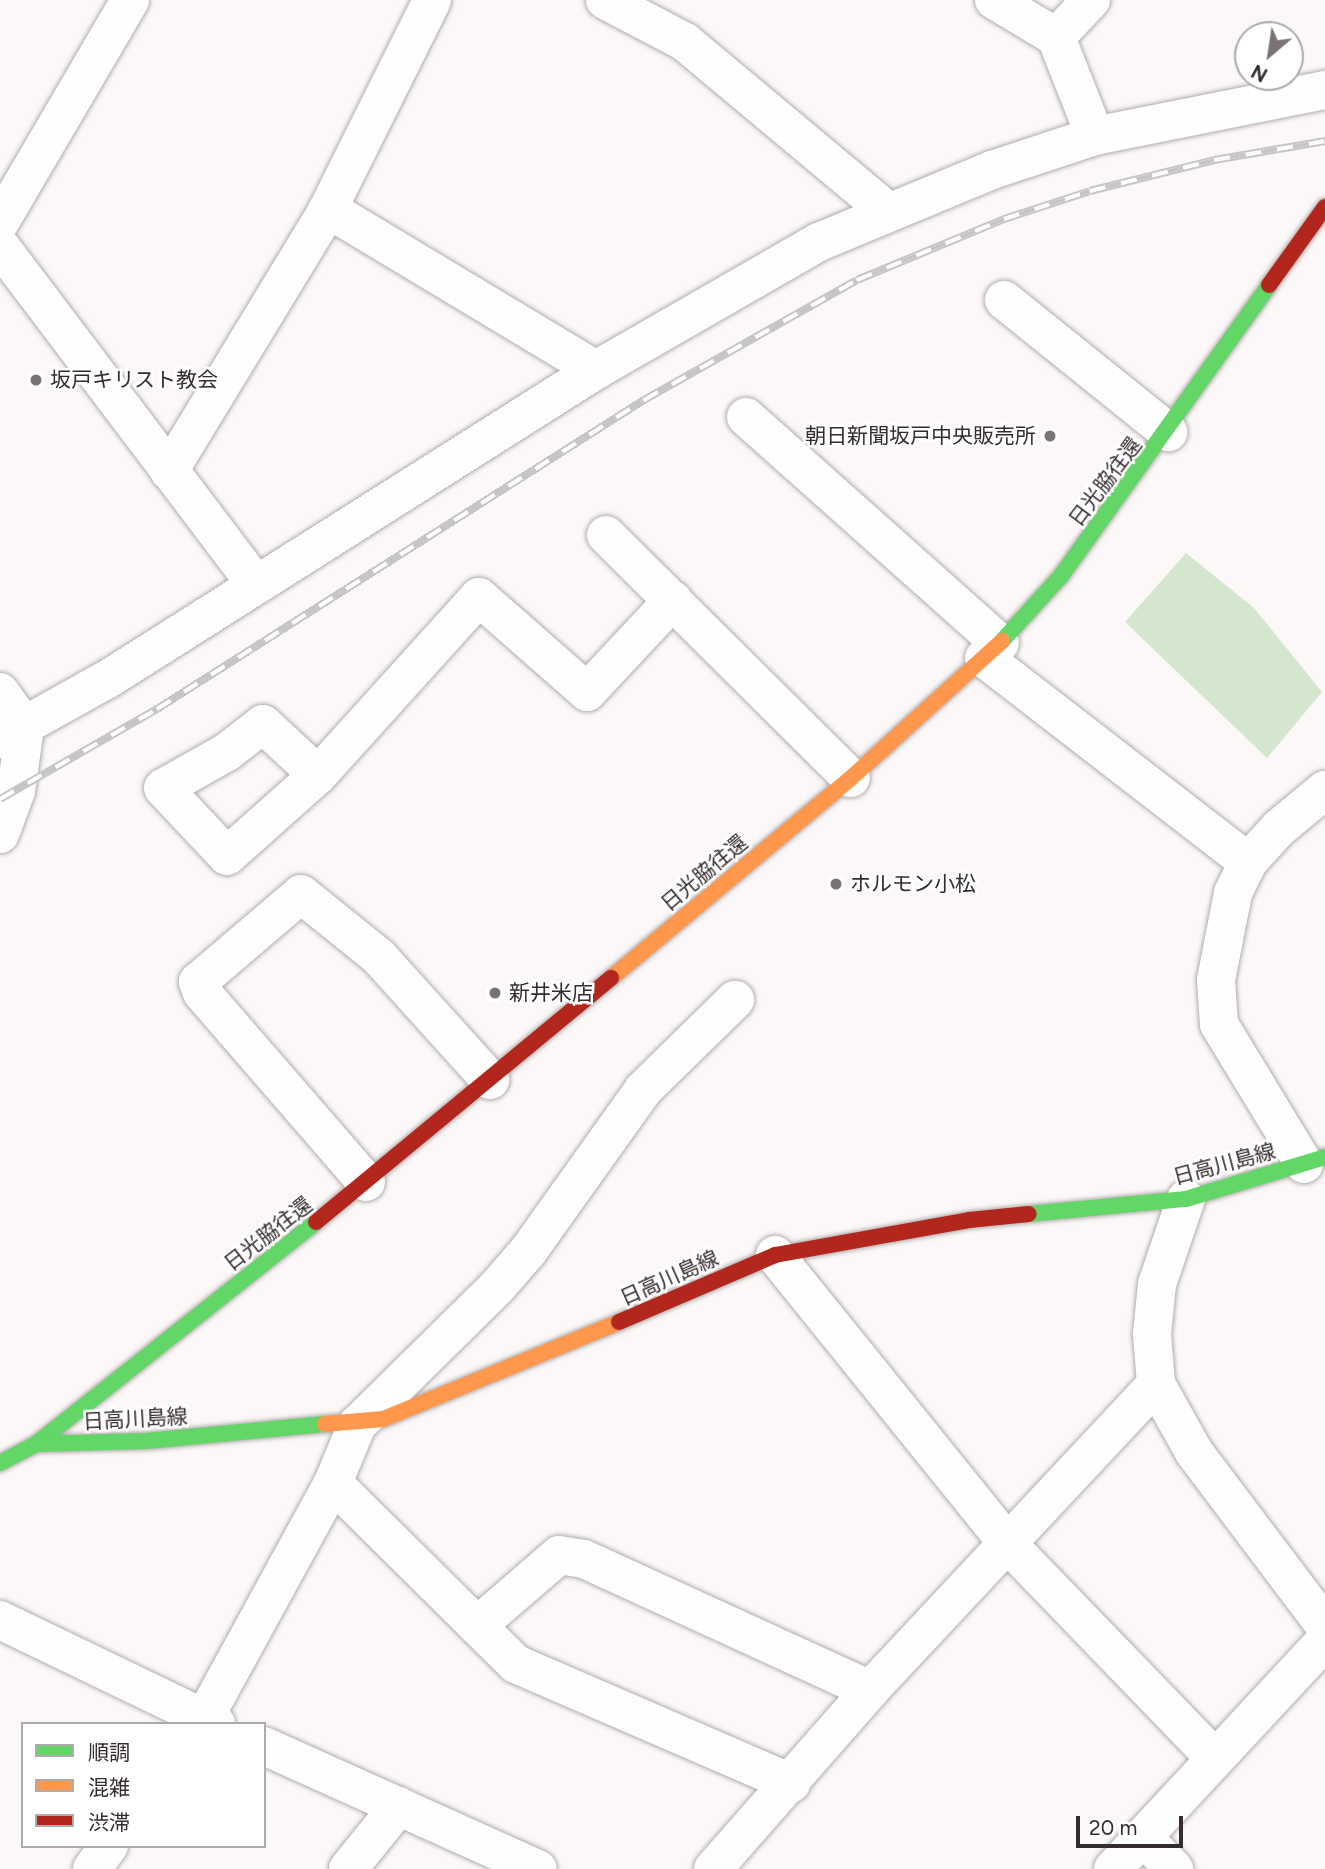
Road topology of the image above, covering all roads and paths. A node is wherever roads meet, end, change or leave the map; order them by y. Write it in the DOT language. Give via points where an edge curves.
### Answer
graph roads {
  1 [pos="130,0"];
  2 [pos="432,0"];
  3 [pos="606,0"];
  4 [pos="994,0"];
  5 [pos="1091,0"];
  6 [pos="1056,37"];
  7 [pos="1325,90"];
  8 [pos="1095,136"];
  9 [pos="1325,206"];
  10 [pos="328,209"];
  11 [pos="888,212"];
  12 [pos="0,222"];
  13 [pos="0,246"];
  14 [pos="1004,300"];
  15 [pos="596,370"];
  16 [pos="746,418"];
  17 [pos="1168,432"];
  18 [pos="169,471"];
  19 [pos="606,535"];
  20 [pos="256,585"];
  21 [pos="673,600"];
  22 [pos="992,651"];
  23 [pos="0,692"];
  24 [pos="13,733"];
  25 [pos="318,775"];
  26 [pos="851,778"];
  27 [pos="1325,790"];
  28 [pos="0,834"];
  29 [pos="1248,862"];
  30 [pos="735,1000"];
  31 [pos="490,1080"];
  32 [pos="1315,1160"];
  33 [pos="366,1182"];
  34 [pos="1186,1199"];
  35 [pos="775,1255"];
  36 [pos="1156,1384"];
  37 [pos="357,1425"];
  38 [pos="36,1444"];
  39 [pos="0,1463"];
  40 [pos="333,1483"];
  41 [pos="1008,1544"];
  42 [pos="477,1626"];
  43 [pos="1325,1626"];
  44 [pos="5,1633"];
  45 [pos="1325,1641"];
  46 [pos="870,1690"];
  47 [pos="207,1722"];
  48 [pos="266,1747"];
  49 [pos="1216,1758"];
  50 [pos="791,1783"];
  51 [pos="398,1806"];
  52 [pos="1143,1837"];
  53 [pos="108,1848"];
  54 [pos="92,1869"];
  55 [pos="348,1869"];
  56 [pos="538,1869"];
  57 [pos="713,1869"];
  58 [pos="1113,1869"];
  59 [pos="1174,1869"];
  1 -- 12 [label="street"];
  2 -- 10 [label="street"];
  3 -- 11 [label="street" via="685,42"];
  4 -- 6 [label="street"];
  5 -- 6 [label="street"];
  6 -- 8 [label="street"];
  7 -- 8 [label="street"];
  8 -- 11 [label="street"];
  9 -- 17 [label="street, 日光脇往還"];
  10 -- 15 [label="street"];
  10 -- 18 [label="street"];
  11 -- 15 [label="street" via="764,272"];
  13 -- 18 [label="street"];
  14 -- 17 [label="street"];
  15 -- 20 [label="street"];
  16 -- 22 [label="street"];
  17 -- 22 [label="street, 日光脇往還" via="1061,576"];
  18 -- 20 [label="street"];
  19 -- 21 [label="street"];
  20 -- 24 [label="street"];
  21 -- 25 [label="street" via="587,692 479,597"];
  21 -- 26 [label="street"];
  22 -- 26 [label="street, 日光脇往還"];
  22 -- 29 [label="street"];
  23 -- 24 [label="street"];
  24 -- 28 [label="street" via="16,791"];
  26 -- 31 [label="street, 日光脇往還"];
  27 -- 29 [label="street" via="1279,828"];
  29 -- 32 [label="street" via="1233,894 1216,980 1219,1024"];
  30 -- 37 [label="street" via="643,1090 529,1250 497,1287"];
  31 -- 33 [label="street, 日光脇往還"];
  31 -- 33 [label="street" via="379,957 301,894 198,982 202,993"];
  32 -- 34 [label="street, 日高川島線"];
  33 -- 38 [label="street, 日光脇往還"];
  34 -- 35 [label="street, 日高川島線" via="969,1220"];
  34 -- 36 [label="street" via="1157,1284 1152,1334"];
  35 -- 37 [label="street, 日高川島線" via="437,1401"];
  35 -- 41 [label="street"];
  36 -- 41 [label="street"];
  36 -- 43 [label="street" via="1194,1452"];
  37 -- 38 [label="street, 日高川島線" via="146,1441"];
  37 -- 40 [label="street"];
  38 -- 39 [label="street, 日光脇往還"];
  40 -- 42 [label="street"];
  40 -- 47 [label="street"];
  41 -- 46 [label="street"];
  41 -- 49 [label="street"];
  42 -- 46 [label="street" via="559,1555 584,1559"];
  42 -- 50 [label="street" via="516,1664"];
  44 -- 47 [label="street"];
  45 -- 49 [label="street"];
  46 -- 50 [label="street"];
  48 -- 51 [label="street"];
  49 -- 52 [label="street"];
  50 -- 57 [label="street"];
  51 -- 55 [label="street"];
  51 -- 56 [label="street"];
  52 -- 58 [label="street"];
  52 -- 59 [label="street"];
  53 -- 54 [label="street"];
}
